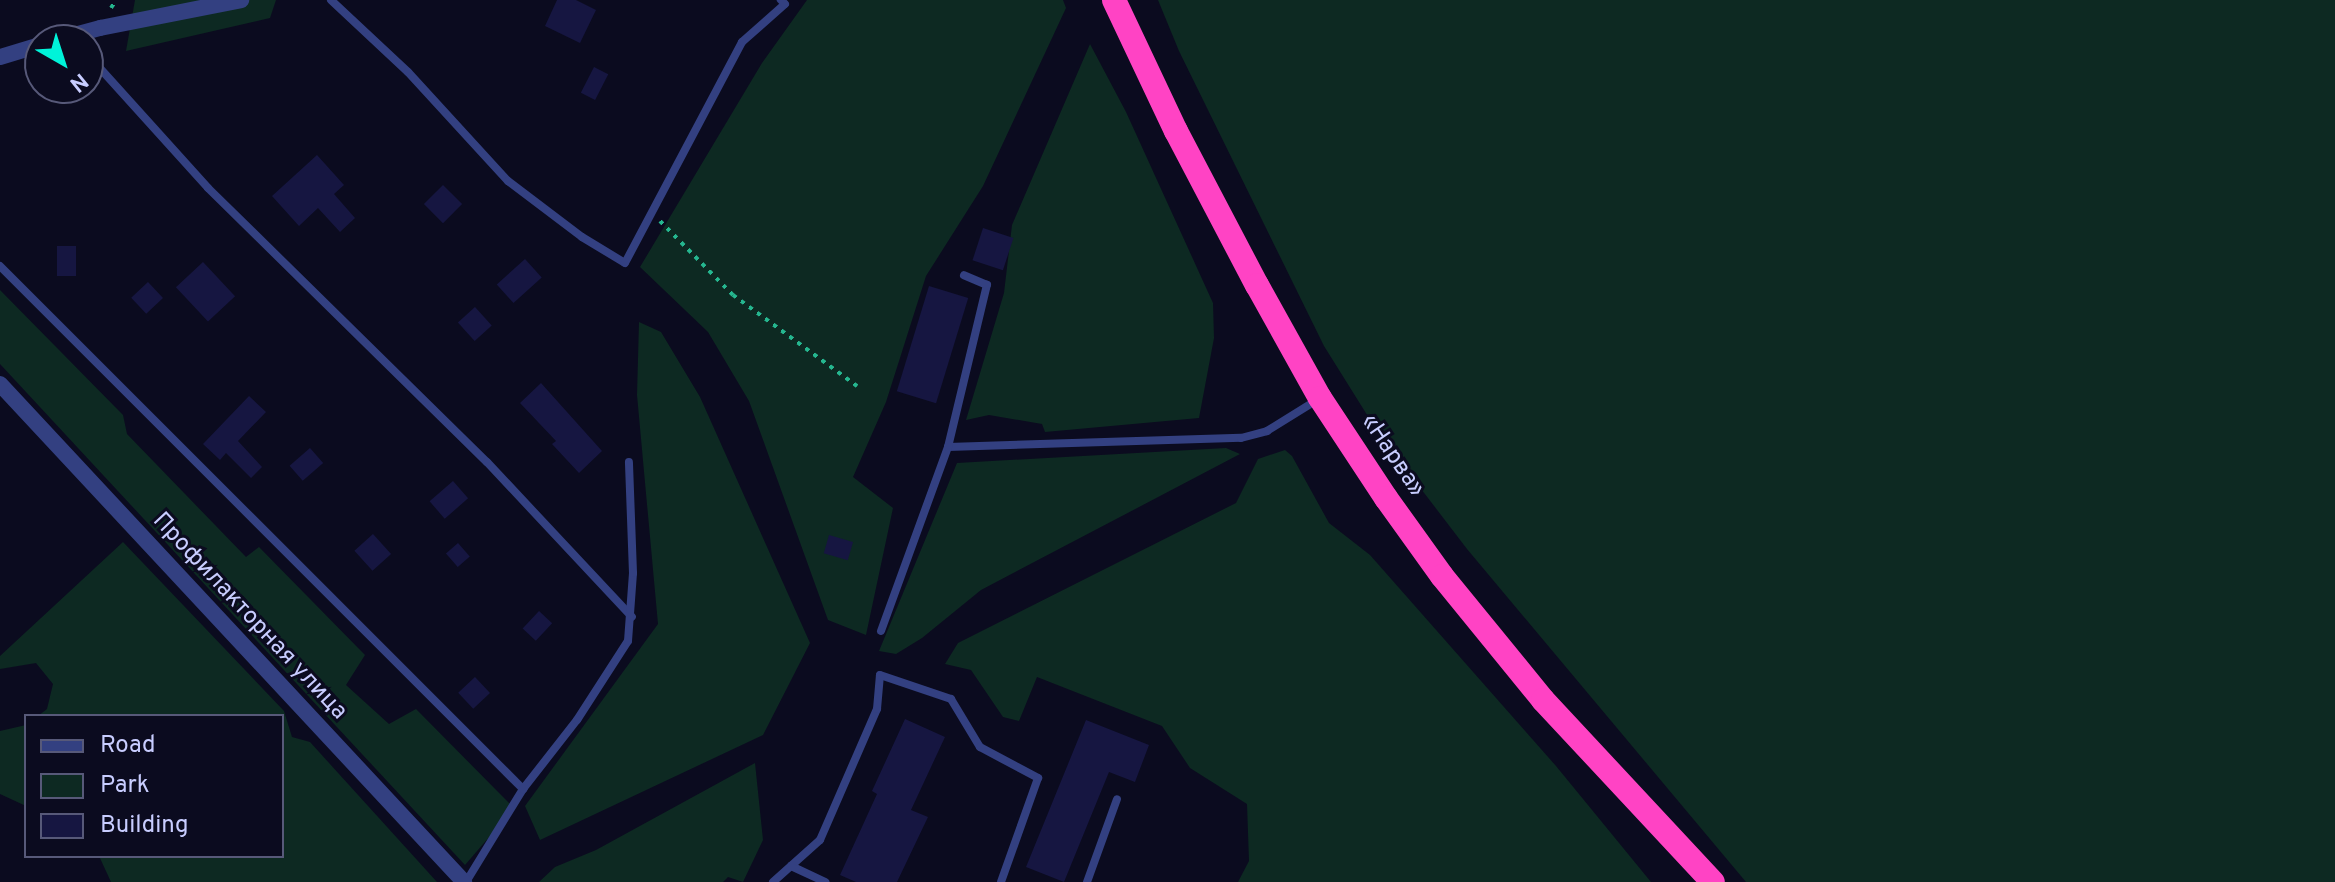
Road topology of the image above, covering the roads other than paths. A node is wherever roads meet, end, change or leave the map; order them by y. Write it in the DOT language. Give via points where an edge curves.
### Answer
graph roads {
  1 [pos="241,0"];
  2 [pos="331,0"];
  3 [pos="781,0"];
  4 [pos="1114,0"];
  5 [pos="104,30"];
  6 [pos="24,50"];
  7 [pos="0,57"];
  8 [pos="104,73"];
  9 [pos="0,266"];
  10 [pos="964,275"];
  11 [pos="0,384"];
  12 [pos="1320,398"];
  13 [pos="948,447"];
  14 [pos="629,462"];
  15 [pos="632,617"];
  16 [pos="881,631"];
  17 [pos="523,789"];
  18 [pos="1117,799"];
  19 [pos="791,866"];
  20 [pos="465,882"];
  21 [pos="773,882"];
  22 [pos="826,882"];
  23 [pos="1001,882"];
  24 [pos="1087,882"];
  25 [pos="1713,882"];
  1 -- 5 [label="street"];
  2 -- 3 [label="lane" via="408,72 508,181 625,263 742,42 785,4"];
  4 -- 12 [label="highway, «Нарва»" via="1176,131"];
  6 -- 7 [label="street"];
  8 -- 15 [label="lane" via="208,188 487,462"];
  9 -- 17 [label="lane"];
  10 -- 13 [label="lane" via="987,285"];
  11 -- 20 [label="street, Профилакторная улица"];
  12 -- 13 [label="lane" via="1267,431 1241,438"];
  12 -- 25 [label="highway, «Нарва»" via="1386,498 1488,633 1543,700"];
  13 -- 16 [label="lane"];
  14 -- 15 [label="lane"];
  15 -- 17 [label="lane" via="628,641 612,669"];
  17 -- 20 [label="lane"];
  18 -- 24 [label="lane"];
  19 -- 21 [label="lane"];
  19 -- 22 [label="lane"];
  19 -- 23 [label="lane" via="820,840 877,709 880,675 951,699 980,747 1038,778"];
}
